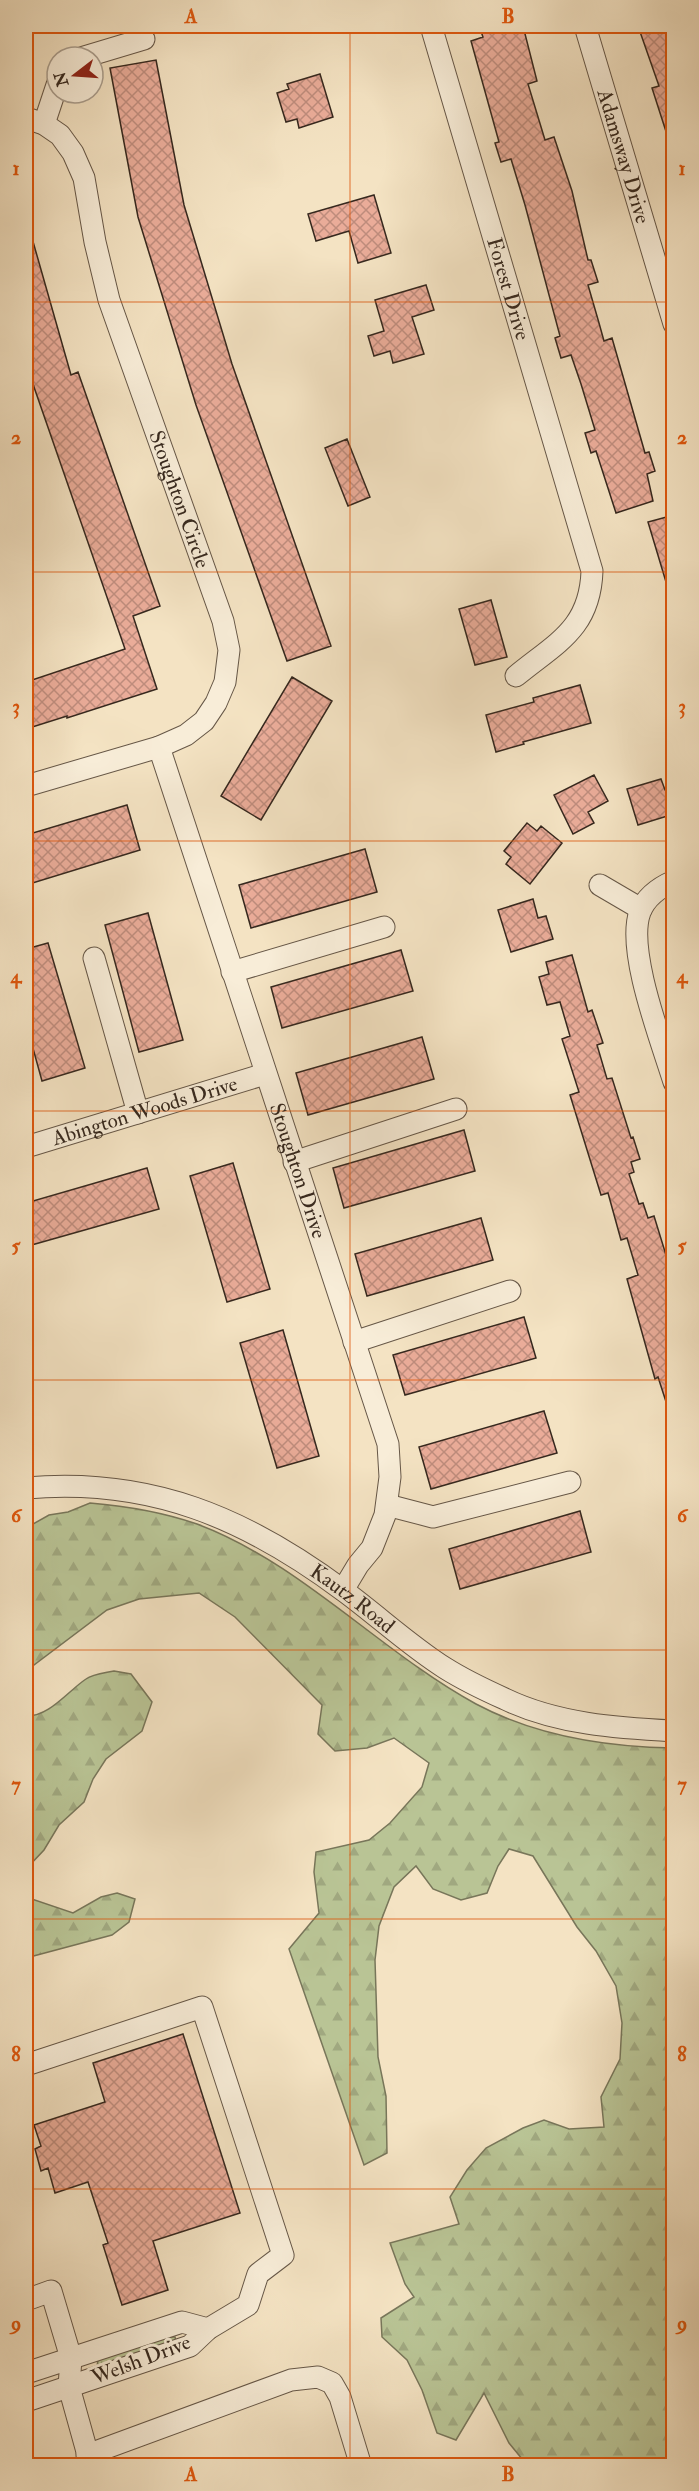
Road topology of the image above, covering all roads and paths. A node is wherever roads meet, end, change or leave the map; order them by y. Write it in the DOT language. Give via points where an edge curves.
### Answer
graph roads {
  1 [pos="431,26"];
  2 [pos="585,26"];
  3 [pos="144,39"];
  4 [pos="105,51"];
  5 [pos="45,105"];
  6 [pos="35,121"];
  7 [pos="672,317"];
  8 [pos="516,676"];
  9 [pos="159,747"];
  10 [pos="26,786"];
  11 [pos="674,881"];
  12 [pos="600,885"];
  13 [pos="641,909"];
  14 [pos="384,927"];
  15 [pos="94,958"];
  16 [pos="232,972"];
  17 [pos="265,1074"];
  18 [pos="674,1082"];
  19 [pos="456,1108"];
  20 [pos="138,1113"];
  21 [pos="26,1147"];
  22 [pos="294,1162"];
  23 [pos="510,1291"];
  24 [pos="354,1342"];
  25 [pos="570,1482"];
  26 [pos="26,1488"];
  27 [pos="387,1505"];
  28 [pos="343,1590"];
  29 [pos="674,1731"];
  30 [pos="26,2065"];
  31 [pos="26,2300"];
  32 [pos="208,2329"];
  33 [pos="71,2358"];
  34 [pos="26,2373"];
  35 [pos="69,2387"];
  36 [pos="26,2401"];
  37 [pos="89,2460"];
  38 [pos="361,2466"];
  1 -- 8 [label="street, Forest Drive" via="592,571 586,608 574,627"];
  2 -- 7 [label="street, Adamsway Drive"];
  3 -- 4 [label="street"];
  5 -- 6 [label="street"];
  6 -- 9 [label="street, Stoughton Circle" via="60,135 74,153 84,178 109,300 223,621 229,650 225,682 204,721 186,735"];
  9 -- 10 [label="street, Stoughton Circle"];
  9 -- 16 [label="street, Stoughton Drive"];
  11 -- 13 [label="street" via="654,892"];
  12 -- 13 [label="street"];
  13 -- 18 [label="street" via="636,949"];
  14 -- 16 [label="street"];
  15 -- 20 [label="street"];
  16 -- 17 [label="street, Stoughton Drive"];
  17 -- 20 [label="street, Abington Woods Drive"];
  17 -- 22 [label="street, Stoughton Drive"];
  19 -- 22 [label="street"];
  20 -- 21 [label="street, Abington Woods Drive"];
  22 -- 24 [label="street, Stoughton Drive"];
  23 -- 24 [label="street"];
  24 -- 27 [label="street, Stoughton Drive" via="388,1444"];
  25 -- 27 [label="street" via="433,1517"];
  26 -- 28 [label="street, Kautz Road" via="103,1486 156,1496 228,1520 280,1547"];
  27 -- 28 [label="street, Stoughton Drive" via="372,1548"];
  28 -- 29 [label="street, Kautz Road" via="445,1668 508,1701 566,1719"];
  30 -- 32 [label="street" via="202,2007 284,2255 258,2274 248,2305"];
  31 -- 33 [label="street" via="51,2291"];
  32 -- 33 [label="street, Welsh Drive" via="182,2322"];
  32 -- 35 [label="street, Welsh Drive" via="190,2346"];
  33 -- 34 [label="street, Welsh Drive"];
  33 -- 35 [label="street"];
  35 -- 36 [label="street, Welsh Drive"];
  35 -- 37 [label="street"];
  37 -- 38 [label="street" via="291,2380 318,2377 332,2383 340,2397"];
}
